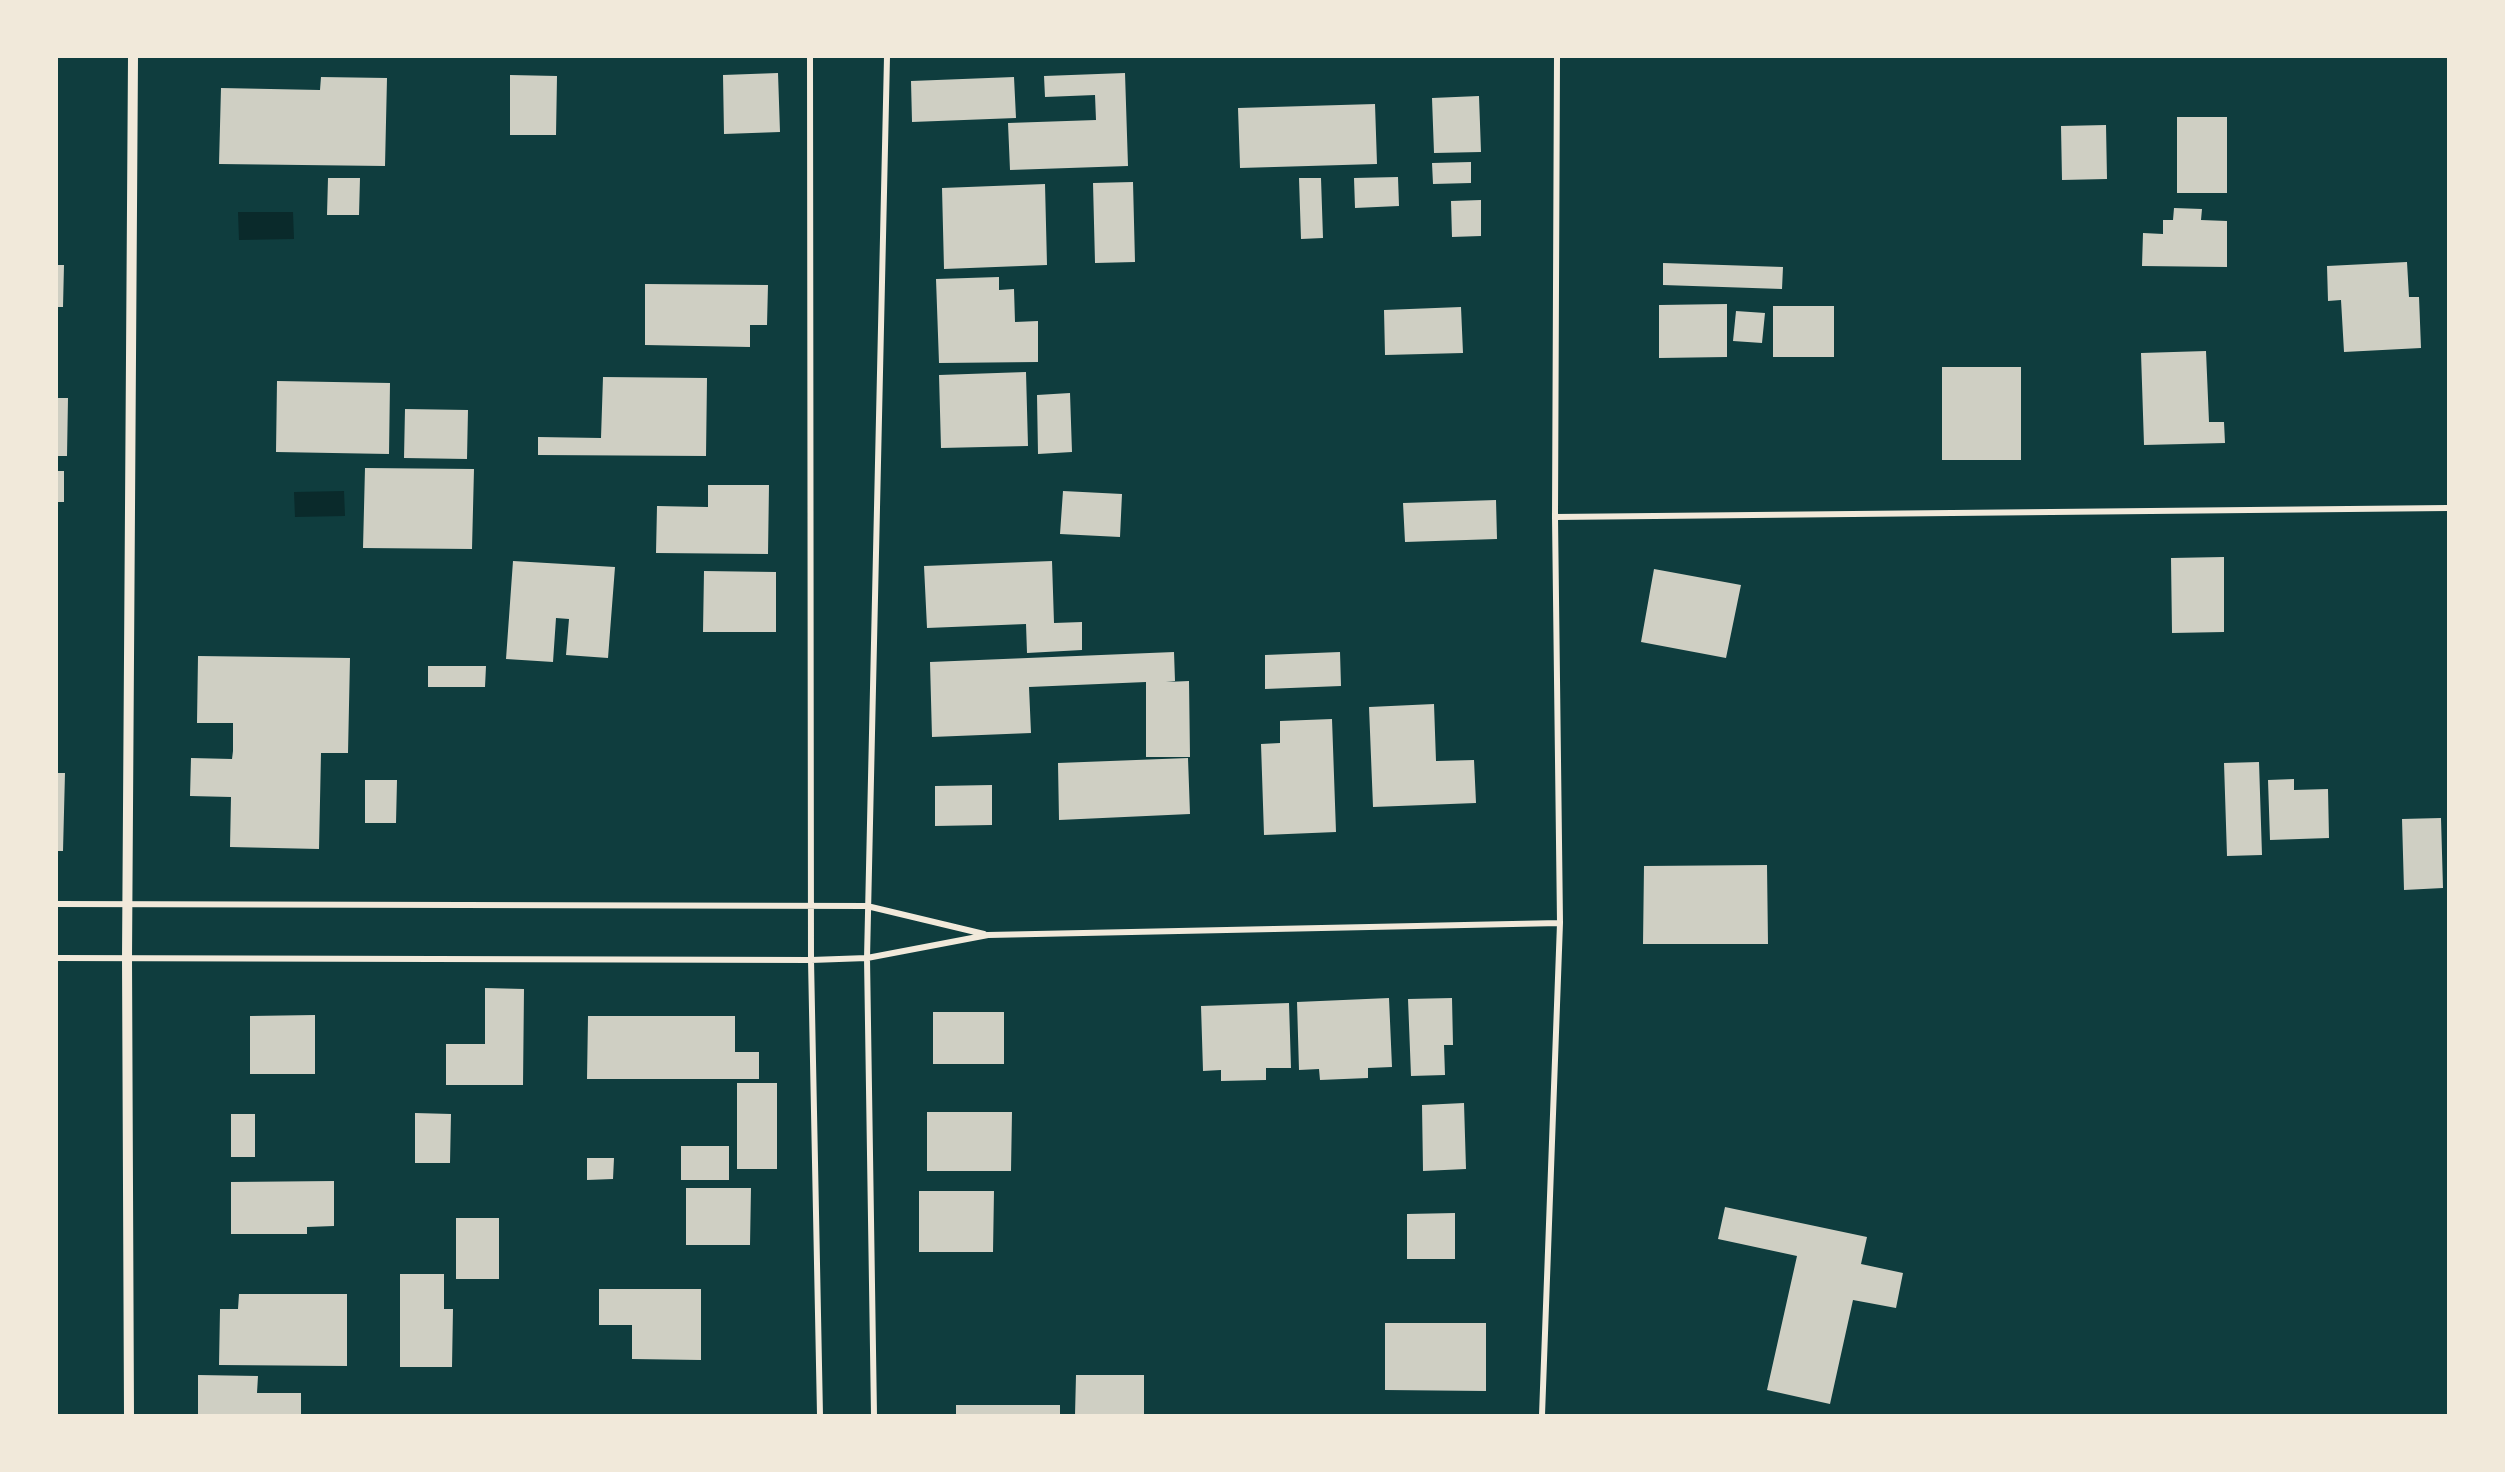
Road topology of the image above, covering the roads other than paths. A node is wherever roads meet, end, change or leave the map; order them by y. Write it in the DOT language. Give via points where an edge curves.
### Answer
graph roads {
  1 [pos="133,57"];
  2 [pos="810,57"];
  3 [pos="887,57"];
  4 [pos="1557,57"];
  5 [pos="2448,508"];
  6 [pos="1556,518"];
  7 [pos="127,903"];
  8 [pos="57,904"];
  9 [pos="867,906"];
  10 [pos="811,908"];
  11 [pos="1560,923"];
  12 [pos="988,935"];
  13 [pos="57,958"];
  14 [pos="127,958"];
  15 [pos="867,958"];
  16 [pos="811,960"];
  17 [pos="129,1415"];
  18 [pos="820,1415"];
  19 [pos="874,1415"];
  20 [pos="1542,1415"];
  1 -- 7 [label="street"];
  2 -- 10 [label="street"];
  3 -- 9 [label="street"];
  4 -- 6 [label="street"];
  5 -- 6 [label="street"];
  6 -- 11 [label="street"];
  7 -- 8 [label="street"];
  7 -- 10 [label="street"];
  7 -- 14 [label="street"];
  9 -- 10 [label="street"];
  9 -- 12 [label="street"];
  9 -- 15 [label="street"];
  10 -- 16 [label="street"];
  11 -- 12 [label="street"];
  11 -- 20 [label="street"];
  12 -- 15 [label="street"];
  13 -- 14 [label="street"];
  14 -- 16 [label="street"];
  14 -- 17 [label="street"];
  15 -- 16 [label="street"];
  15 -- 19 [label="street"];
  16 -- 18 [label="street"];
}
